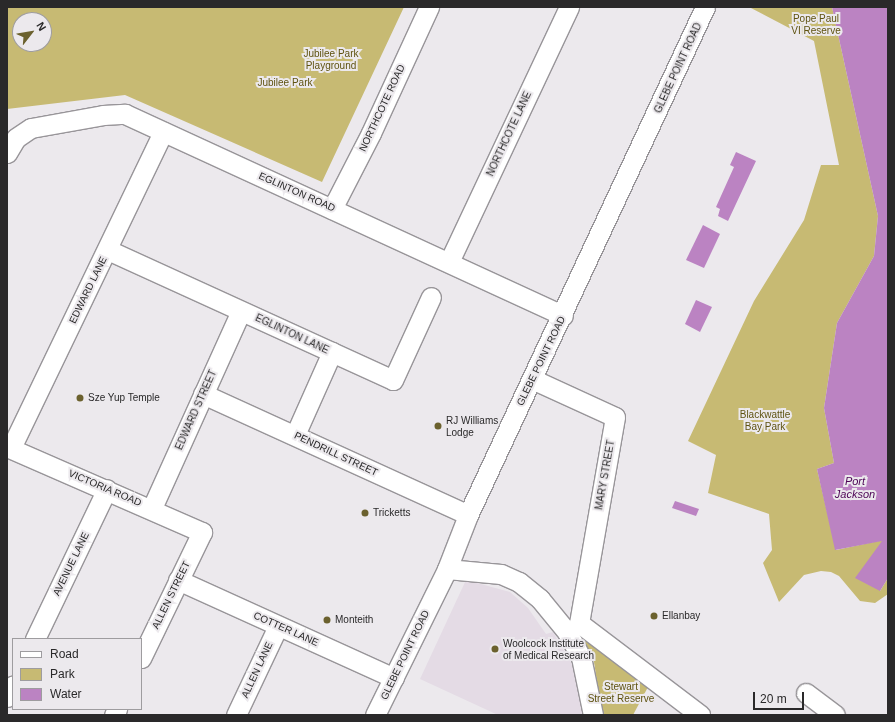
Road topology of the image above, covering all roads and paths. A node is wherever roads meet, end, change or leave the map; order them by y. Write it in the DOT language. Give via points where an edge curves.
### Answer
graph roads {
  1 [pos="429,7"];
  2 [pos="569,7"];
  3 [pos="706,7"];
  4 [pos="163,132"];
  5 [pos="7,153"];
  6 [pos="332,208"];
  7 [pos="108,250"];
  8 [pos="449,262"];
  9 [pos="431,297"];
  10 [pos="241,311"];
  11 [pos="564,315"];
  12 [pos="332,352"];
  13 [pos="532,379"];
  14 [pos="203,394"];
  15 [pos="295,436"];
  16 [pos="9,447"];
  17 [pos="107,490"];
  18 [pos="152,508"];
  19 [pos="468,515"];
  20 [pos="202,532"];
  21 [pos="447,569"];
  22 [pos="178,580"];
  23 [pos="278,626"];
  24 [pos="573,627"];
  25 [pos="35,638"];
  26 [pos="142,656"];
  27 [pos="394,678"];
  28 [pos="12,687"];
  29 [pos="806,693"];
  30 [pos="7,697"];
  31 [pos="236,715"];
  32 [pos="375,715"];
  33 [pos="593,715"];
  34 [pos="700,715"];
  35 [pos="835,715"];
  1 -- 6 [label="street, NORTHCOTE ROAD" via="371,133"];
  2 -- 8 [label="street, NORTHCOTE LANE"];
  3 -- 11 [label="street, GLEBE POINT ROAD"];
  4 -- 5 [label="street, EGLINTON ROAD" via="125,114 115,114 40,126 23,132"];
  4 -- 6 [label="street, EGLINTON ROAD"];
  4 -- 7 [label="street, EDWARD LANE"];
  6 -- 8 [label="street, EGLINTON ROAD"];
  7 -- 10 [label="street, EGLINTON LANE"];
  7 -- 16 [label="street, EDWARD LANE"];
  8 -- 11 [label="street, EGLINTON ROAD"];
  9 -- 12 [label="street, EGLINTON LANE" via="393,380"];
  10 -- 12 [label="street, EGLINTON LANE"];
  10 -- 14 [label="street, EDWARD STREET"];
  11 -- 13 [label="street, GLEBE POINT ROAD"];
  12 -- 15 [label="street"];
  13 -- 19 [label="street, GLEBE POINT ROAD"];
  13 -- 24 [label="street, MARY STREET" via="615,417"];
  14 -- 15 [label="street, PENDRILL STREET"];
  14 -- 18 [label="street, EDWARD STREET"];
  15 -- 19 [label="street, PENDRILL STREET"];
  16 -- 17 [label="street, VICTORIA ROAD"];
  17 -- 18 [label="street, VICTORIA ROAD"];
  17 -- 25 [label="street, AVENUE LANE"];
  18 -- 20 [label="street, VICTORIA ROAD"];
  19 -- 21 [label="street, GLEBE POINT ROAD"];
  20 -- 22 [label="street, ALLEN STREET"];
  21 -- 24 [label="street" via="491,571 512,578"];
  21 -- 27 [label="street, GLEBE POINT ROAD"];
  22 -- 23 [label="street, COTTER LANE"];
  22 -- 26 [label="street, ALLEN STREET"];
  23 -- 27 [label="street, COTTER LANE"];
  23 -- 31 [label="street, ALLEN LANE"];
  24 -- 33 [label="street" via="586,670"];
  24 -- 34 [label="street"];
  27 -- 32 [label="street, GLEBE POINT ROAD"];
  28 -- 30 [label="street"];
  29 -- 35 [label="street"];
}
